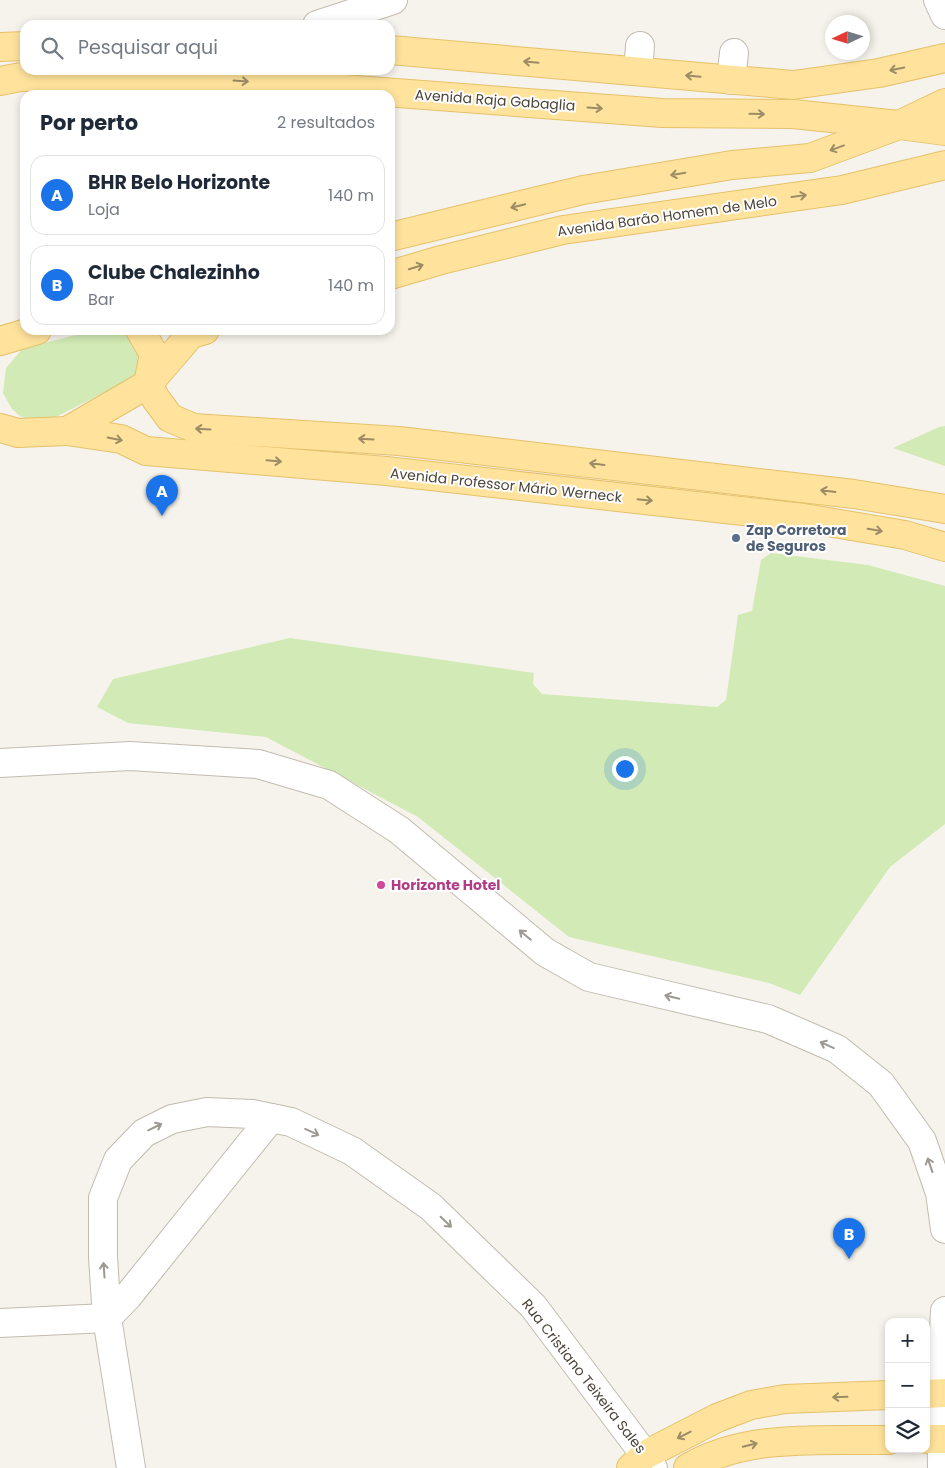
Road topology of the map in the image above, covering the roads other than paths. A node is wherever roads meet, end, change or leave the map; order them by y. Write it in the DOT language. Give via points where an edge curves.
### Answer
graph roads {
  1 [pos="938,0"];
  2 [pos="386,9"];
  3 [pos="945,15"];
  4 [pos="339,20"];
  5 [pos="20,46"];
  6 [pos="0,47"];
  7 [pos="395,49"];
  8 [pos="734,53"];
  9 [pos="945,58"];
  10 [pos="731,80"];
  11 [pos="0,81"];
  12 [pos="356,90"];
  13 [pos="395,93"];
  14 [pos="945,103"];
  15 [pos="899,125"];
  16 [pos="945,131"];
  17 [pos="945,165"];
  18 [pos="395,236"];
  19 [pos="395,274"];
  20 [pos="25,335"];
  21 [pos="143,335"];
  22 [pos="190,335"];
  23 [pos="2,345"];
  24 [pos="148,384"];
  25 [pos="6,425"];
  26 [pos="66,431"];
  27 [pos="399,441"];
  28 [pos="386,471"];
  29 [pos="945,509"];
  30 [pos="945,547"];
  31 [pos="0,763"];
  32 [pos="271,1118"];
  33 [pos="945,1229"];
  34 [pos="945,1311"];
  35 [pos="107,1318"];
  36 [pos="0,1323"];
  37 [pos="937,1393"];
  38 [pos="885,1395"];
  39 [pos="938,1439"];
  40 [pos="885,1440"];
  41 [pos="643,1464"];
  42 [pos="131,1468"];
  43 [pos="688,1468"];
  44 [pos="942,1468"];
  1 -- 3 [label="street"];
  2 -- 4 [label="street"];
  5 -- 6 [label="main road"];
  10 -- 7 [label="main road, one-way" via="639,59"];
  8 -- 10 [label="street"];
  9 -- 10 [label="main road, one-way" via="879,73 793,85"];
  11 -- 12 [label="main road, Avenida Raja Gabaglia, one-way" via="170,76"];
  13 -- 15 [label="main road, Avenida Raja Gabaglia, one-way" via="662,113 792,114"];
  14 -- 15 [label="main road"];
  15 -- 16 [label="main road, Avenida Raja Gabaglia"];
  15 -- 18 [label="main road, one-way" via="810,158 732,165 583,190"];
  19 -- 17 [label="main road, Avenida Barão Homem de Melo, one-way" via="563,230 842,190"];
  20 -- 23 [label="main road"];
  21 -- 24 [label="main road" via="154,354"];
  22 -- 24 [label="main road"];
  24 -- 26 [label="main road"];
  27 -- 24 [label="main road, one-way" via="194,428 170,418"];
  25 -- 26 [label="main road"];
  26 -- 28 [label="main road, Avenida Professor Mário Werneck, one-way" via="121,439 146,451"];
  27 -- 28 [label="main road" via="413,446 411,459 404,467"];
  29 -- 27 [label="main road, one-way" via="854,494"];
  28 -- 30 [label="main road, Avenida Professor Mário Werneck, one-way" via="804,518 905,535"];
  33 -- 31 [label="street, one-way" via="940,1193 922,1141 881,1084 837,1049 768,1019 589,977 545,952 399,830 329,785 258,764 130,756"];
  32 -- 35 [label="street"];
  35 -- 32 [label="street, Rua Cristiano Teixeira Sales, one-way" via="104,1198 118,1160 144,1132 172,1119 207,1112"];
  32 -- 41 [label="street, Rua Cristiano Teixeira Sales, one-way" via="291,1122 352,1151 431,1207 533,1306"];
  34 -- 37 [label="street"];
  35 -- 36 [label="street"];
  35 -- 42 [label="street, Rua Cristiano Teixeira Sales"];
  37 -- 39 [label="street"];
  38 -- 41 [label="main road, one-way" via="785,1399 751,1405 717,1418"];
  39 -- 44 [label="street"];
  43 -- 40 [label="main road, one-way" via="724,1452 757,1444"];
}
